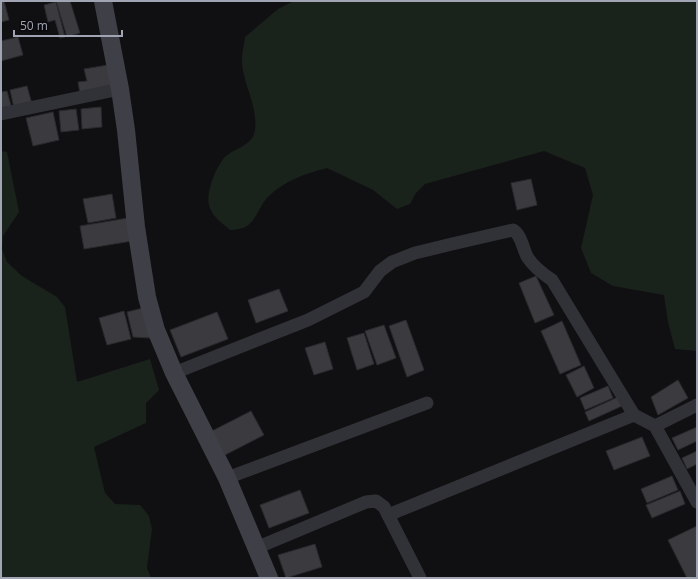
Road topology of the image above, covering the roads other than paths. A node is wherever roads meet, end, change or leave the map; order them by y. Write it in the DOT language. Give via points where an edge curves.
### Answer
graph roads {
  1 [pos="103,1"];
  2 [pos="120,89"];
  3 [pos="1,114"];
  4 [pos="174,373"];
  5 [pos="427,403"];
  6 [pos="697,405"];
  7 [pos="634,415"];
  8 [pos="655,426"];
  9 [pos="227,478"];
  10 [pos="697,502"];
  11 [pos="388,515"];
  12 [pos="256,548"];
  13 [pos="269,578"];
  14 [pos="420,578"];
  1 -- 2 [label="street"];
  2 -- 3 [label="street"];
  2 -- 4 [label="street" via="147,297 156,330"];
  4 -- 7 [label="street" via="308,320 364,292 380,271 392,262 415,253 513,230 517,233 531,264 552,280"];
  4 -- 9 [label="street"];
  5 -- 9 [label="street"];
  6 -- 8 [label="street"];
  7 -- 8 [label="street"];
  7 -- 11 [label="street"];
  8 -- 10 [label="street"];
  9 -- 12 [label="street"];
  11 -- 12 [label="street" via="380,502 371,501"];
  11 -- 14 [label="street"];
  12 -- 13 [label="street"];
}
